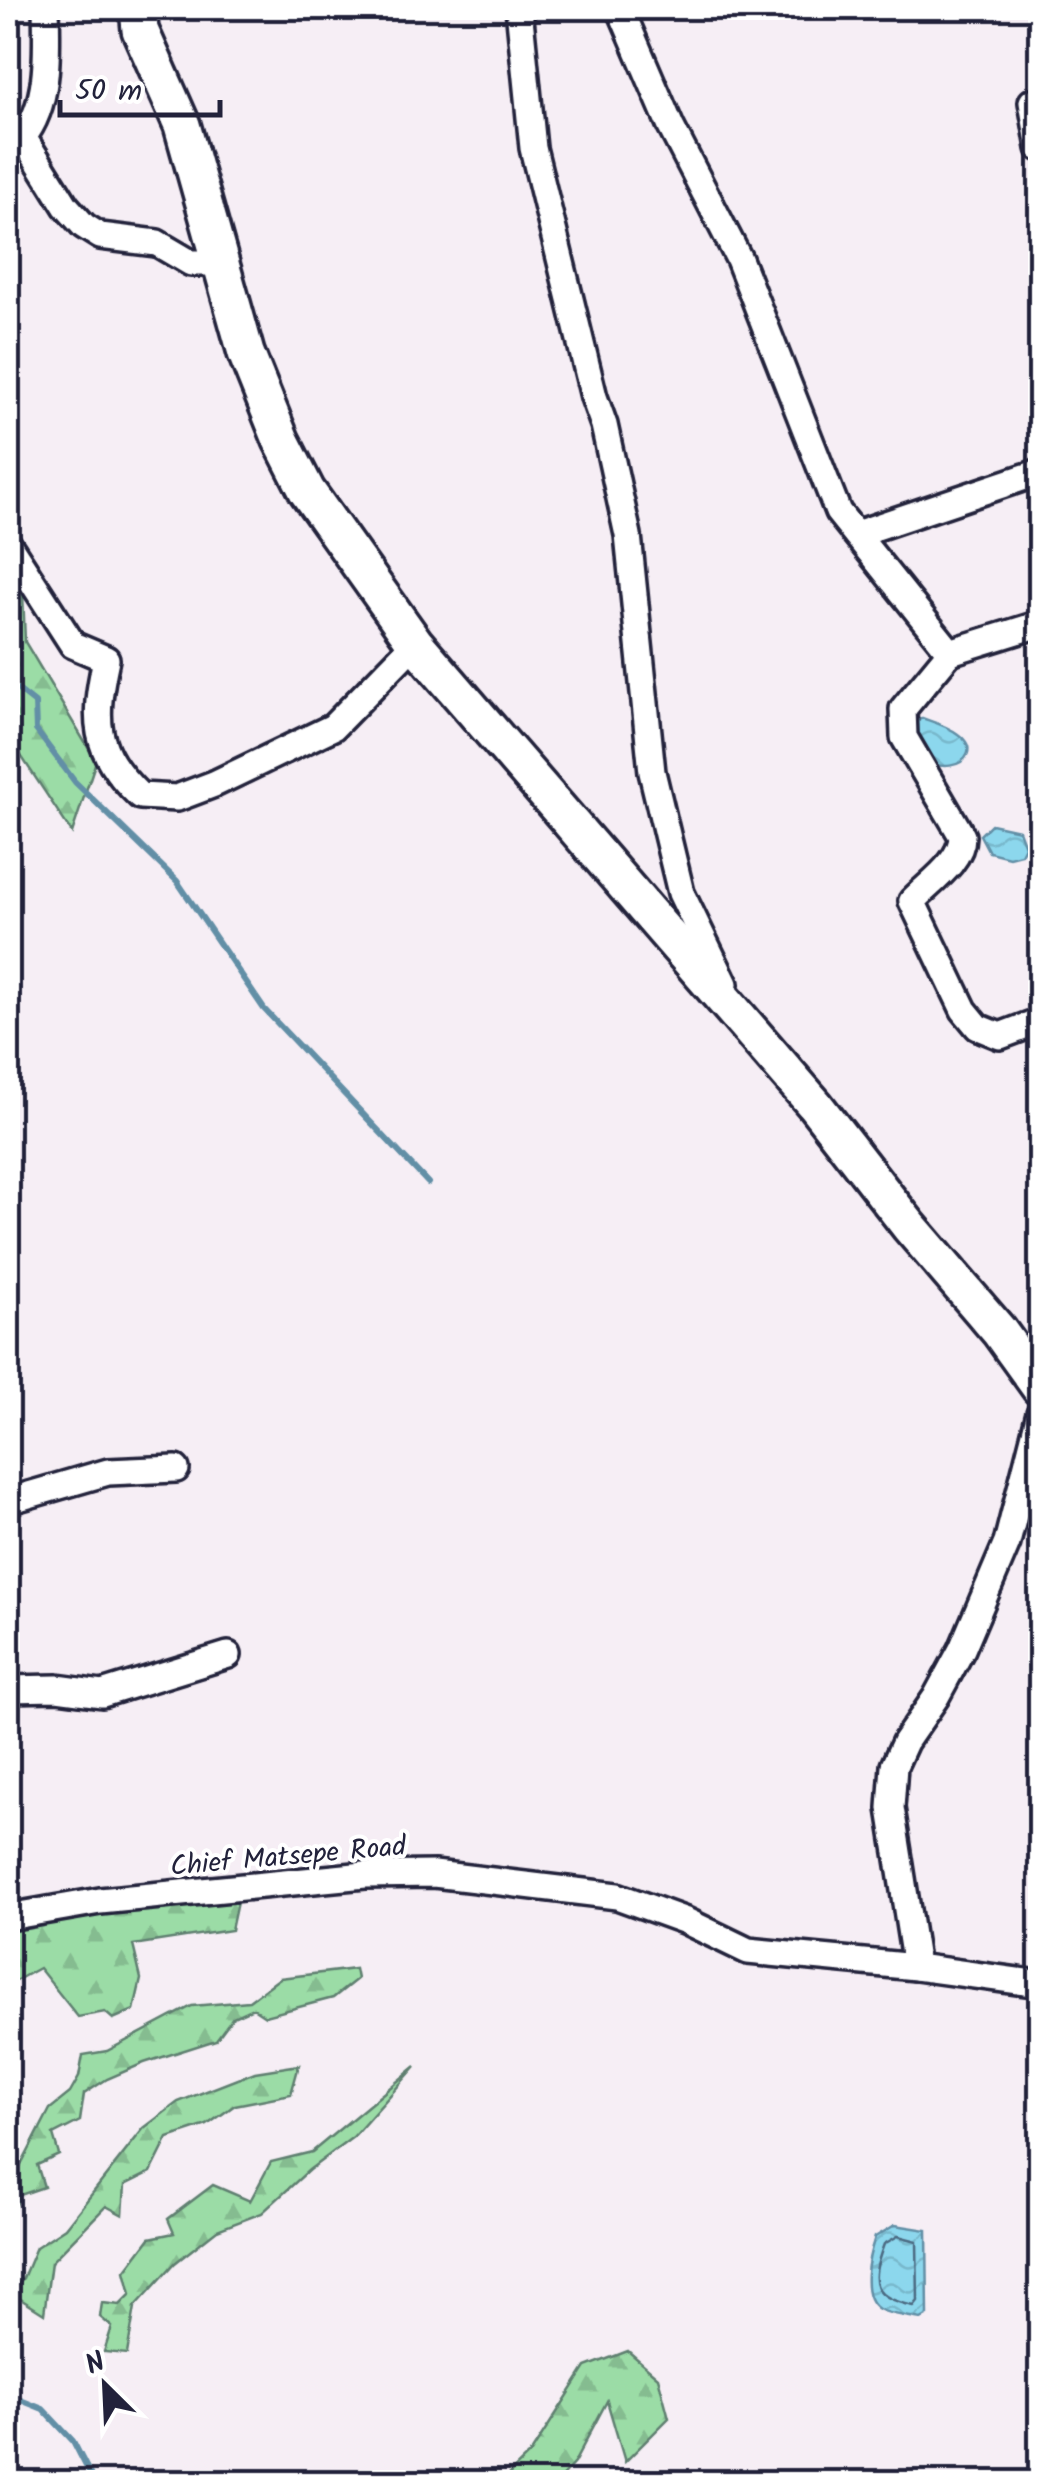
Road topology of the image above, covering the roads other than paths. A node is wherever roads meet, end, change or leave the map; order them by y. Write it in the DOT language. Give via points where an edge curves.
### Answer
graph roads {
  1 [pos="46,8"];
  2 [pos="138,8"];
  3 [pos="519,8"];
  4 [pos="620,8"];
  5 [pos="1040,100"];
  6 [pos="15,136"];
  7 [pos="1040,148"];
  8 [pos="221,263"];
  9 [pos="1040,472"];
  10 [pos="856,534"];
  11 [pos="8,544"];
  12 [pos="1040,624"];
  13 [pos="414,643"];
  14 [pos="950,652"];
  15 [pos="719,996"];
  16 [pos="1040,1022"];
  17 [pos="1040,1388"];
  18 [pos="1040,1413"];
  19 [pos="176,1469"];
  20 [pos="8,1500"];
  21 [pos="228,1655"];
  22 [pos="8,1689"];
  23 [pos="8,1917"];
  24 [pos="916,1967"];
  25 [pos="1040,1984"];
  1 -- 6 [label="street" via="36,121"];
  2 -- 8 [label="street" via="140,30 182,124"];
  3 -- 15 [label="street" via="533,148 628,535 652,772 682,894 726,984"];
  4 -- 10 [label="street" via="739,259 838,512"];
  5 -- 7 [label="street" via="1032,102"];
  6 -- 8 [label="street" via="66,206 100,236 157,243 191,263"];
  8 -- 13 [label="street" via="246,353 281,440 307,491"];
  9 -- 10 [label="street"];
  10 -- 14 [label="street"];
  11 -- 13 [label="street" via="74,645 106,659 96,726 123,780 140,796 177,798 333,727"];
  12 -- 14 [label="street"];
  13 -- 15 [label="street"];
  14 -- 16 [label="street" via="902,719 904,737 962,845 912,901 978,1027 1000,1036"];
  15 -- 17 [label="street" via="815,1105"];
  18 -- 24 [label="street" via="1007,1543 962,1650 894,1766 890,1808"];
  19 -- 20 [label="street" via="108,1472"];
  21 -- 22 [label="street" via="102,1694"];
  23 -- 24 [label="street, Chief Matsepe Road" via="100,1901 434,1874 617,1896 748,1951"];
  24 -- 25 [label="street, Chief Matsepe Road"];
}
